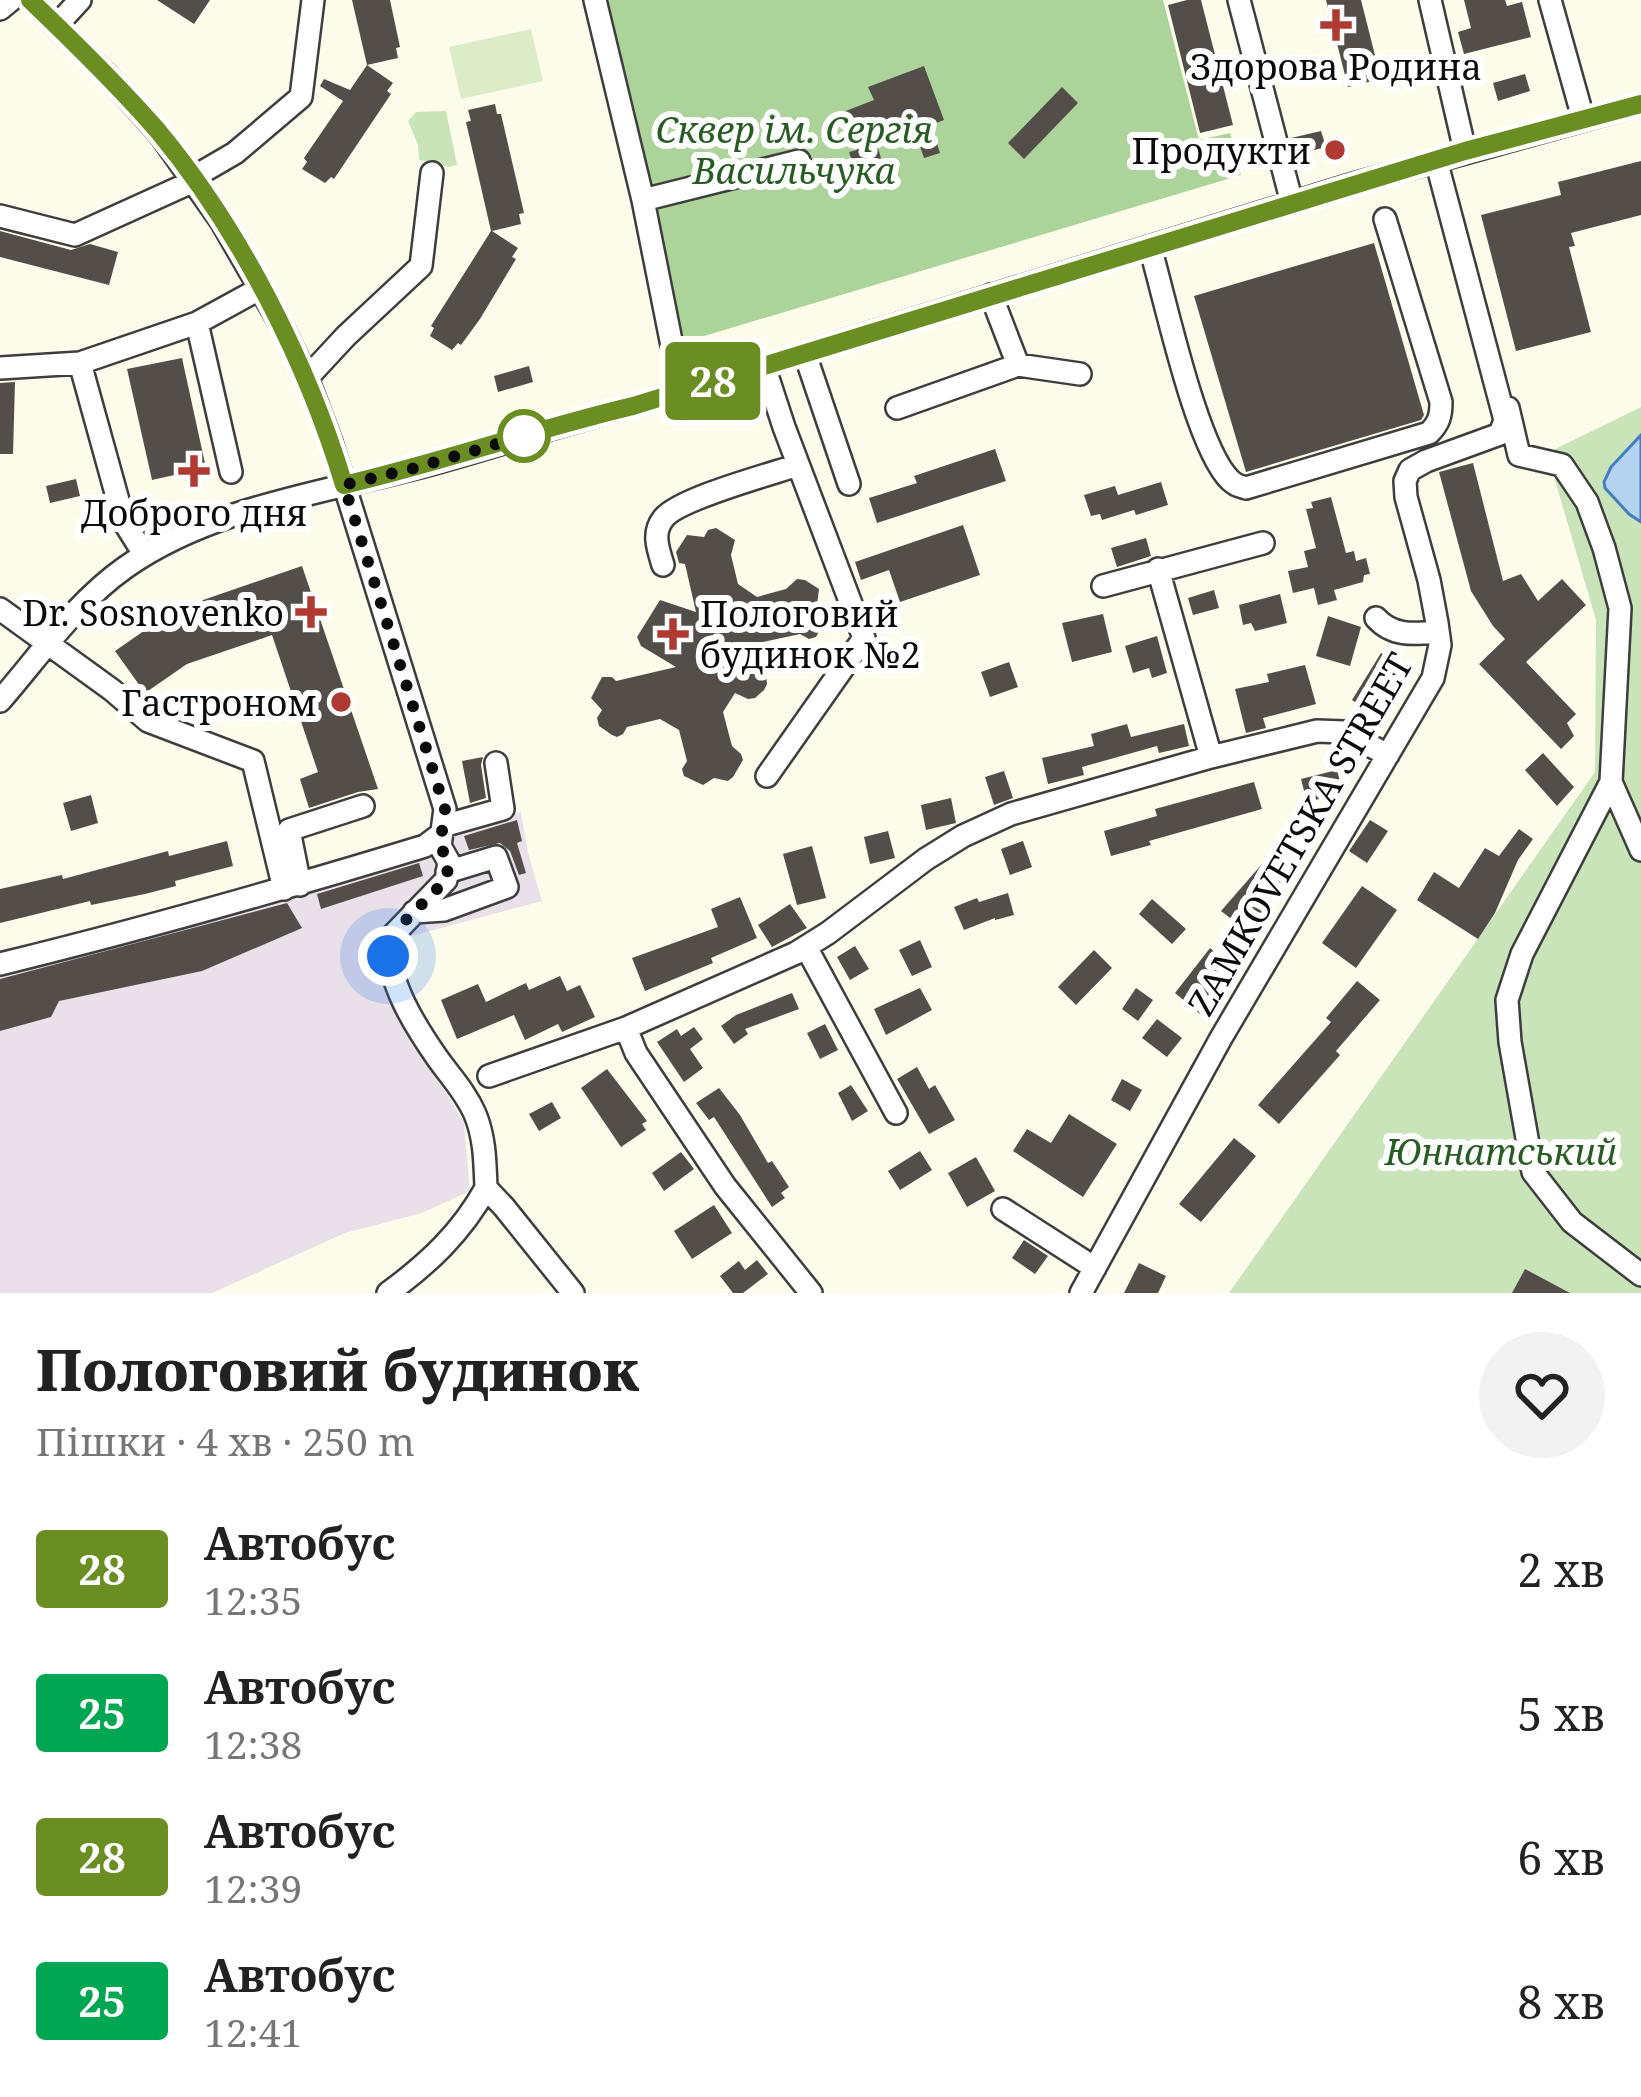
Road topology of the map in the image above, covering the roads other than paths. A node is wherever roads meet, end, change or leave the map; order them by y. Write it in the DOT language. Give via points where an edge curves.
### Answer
graph roads {
  1 [pos="11,0"];
  2 [pos="30,0"];
  3 [pos="80,0"];
  4 [pos="313,0"];
  5 [pos="595,0"];
  6 [pos="1239,0"];
  7 [pos="1430,0"];
  8 [pos="1550,0"];
  9 [pos="0,9"];
  10 [pos="57,26"];
  11 [pos="1641,104"];
  12 [pos="1583,118"];
  13 [pos="1465,151"];
  14 [pos="1436,160"];
  15 [pos="799,161"];
  16 [pos="432,173"];
  17 [pos="193,179"];
  18 [pos="643,200"];
  19 [pos="1292,203"];
  20 [pos="0,217"];
  21 [pos="1385,219"];
  22 [pos="1150,247"];
  23 [pos="261,288"];
  24 [pos="991,295"];
  25 [pos="197,323"];
  26 [pos="805,354"];
  27 [pos="1490,362"];
  28 [pos="80,363"];
  29 [pos="1018,364"];
  30 [pos="764,366"];
  31 [pos="0,368"];
  32 [pos="1081,374"];
  33 [pos="307,378"];
  34 [pos="681,391"];
  35 [pos="897,408"];
  36 [pos="798,465"];
  37 [pos="231,472"];
  38 [pos="849,484"];
  39 [pos="344,485"];
  40 [pos="1263,544"];
  41 [pos="144,554"];
  42 [pos="663,565"];
  43 [pos="1158,569"];
  44 [pos="1103,586"];
  45 [pos="1631,606"];
  46 [pos="0,609"];
  47 [pos="1376,618"];
  48 [pos="1438,632"];
  49 [pos="49,643"];
  50 [pos="0,700"];
  51 [pos="1388,755"];
  52 [pos="1211,757"];
  53 [pos="496,763"];
  54 [pos="767,776"];
  55 [pos="1611,782"];
  56 [pos="363,806"];
  57 [pos="442,829"];
  58 [pos="1641,850"];
  59 [pos="447,872"];
  60 [pos="292,887"];
  61 [pos="414,912"];
  62 [pos="806,947"];
  63 [pos="0,964"];
  64 [pos="626,1028"];
  65 [pos="489,1076"];
  66 [pos="896,1113"];
  67 [pos="486,1188"];
  68 [pos="1003,1209"];
  69 [pos="1095,1268"];
  70 [pos="1641,1275"];
  71 [pos="388,1293"];
  72 [pos="572,1293"];
  73 [pos="811,1293"];
  74 [pos="1081,1293"];
  1 -- 9 [label="street"];
  2 -- 10 [label="street"];
  3 -- 10 [label="street"];
  4 -- 17 [label="street" via="301,98"];
  5 -- 18 [label="street"];
  6 -- 19 [label="street"];
  7 -- 13 [label="street"];
  8 -- 12 [label="street"];
  10 -- 17 [label="street"];
  11 -- 12 [label="street"];
  12 -- 13 [label="street"];
  13 -- 14 [label="street"];
  14 -- 19 [label="street"];
  14 -- 27 [label="street, ZAMKOVETSKA STREET"];
  15 -- 18 [label="street"];
  16 -- 33 [label="street" via="421,266"];
  17 -- 20 [label="street" via="75,235"];
  17 -- 23 [label="street"];
  18 -- 34 [label="street"];
  19 -- 22 [label="street"];
  21 -- 22 [label="street" via="1441,402 1437,425 1246,488 1226,476 1200,424"];
  22 -- 24 [label="street"];
  23 -- 25 [label="street"];
  23 -- 33 [label="street"];
  24 -- 26 [label="street"];
  24 -- 29 [label="street"];
  25 -- 28 [label="street"];
  25 -- 37 [label="street"];
  26 -- 30 [label="street"];
  26 -- 38 [label="street"];
  27 -- 45 [label="street" via="1519,455 1562,465 1587,502"];
  27 -- 48 [label="street, ZAMKOVETSKA STREET" via="1505,420 1500,434 1426,461 1406,481"];
  28 -- 31 [label="street"];
  28 -- 41 [label="street" via="124,521"];
  29 -- 32 [label="street"];
  29 -- 35 [label="street"];
  30 -- 34 [label="street"];
  30 -- 36 [label="street"];
  33 -- 39 [label="street"];
  34 -- 39 [label="street"];
  36 -- 42 [label="street" via="666,514 657,530"];
  36 -- 54 [label="street" via="864,638"];
  39 -- 41 [label="street" via="209,525"];
  39 -- 57 [label="street" via="442,794"];
  40 -- 43 [label="street"];
  41 -- 49 [label="street"];
  43 -- 44 [label="street"];
  43 -- 52 [label="street"];
  45 -- 55 [label="street"];
  46 -- 49 [label="street"];
  47 -- 48 [label="street" via="1398,632"];
  48 -- 51 [label="street, ZAMKOVETSKA STREET" via="1433,677"];
  49 -- 50 [label="street"];
  49 -- 60 [label="street" via="148,721 253,761"];
  51 -- 52 [label="street" via="1344,732 1317,730"];
  51 -- 69 [label="street, ZAMKOVETSKA STREET"];
  52 -- 62 [label="street" via="1011,814 962,836"];
  53 -- 57 [label="street" via="503,809"];
  55 -- 58 [label="street"];
  55 -- 70 [label="street" via="1522,954 1507,1000 1533,1172 1572,1222"];
  56 -- 60 [label="street" via="289,830"];
  57 -- 59 [label="street"];
  57 -- 60 [label="street" via="425,846"];
  59 -- 61 [label="street"];
  59 -- 61 [label="street" via="496,857 507,887"];
  60 -- 63 [label="street"];
  61 -- 67 [label="street" via="389,939 391,970 474,1112"];
  62 -- 64 [label="street"];
  62 -- 66 [label="street"];
  64 -- 65 [label="street"];
  64 -- 73 [label="street" via="725,1186"];
  67 -- 71 [label="street" via="427,1264"];
  67 -- 72 [label="street"];
  68 -- 69 [label="street"];
  69 -- 74 [label="street, ZAMKOVETSKA STREET"];
}
